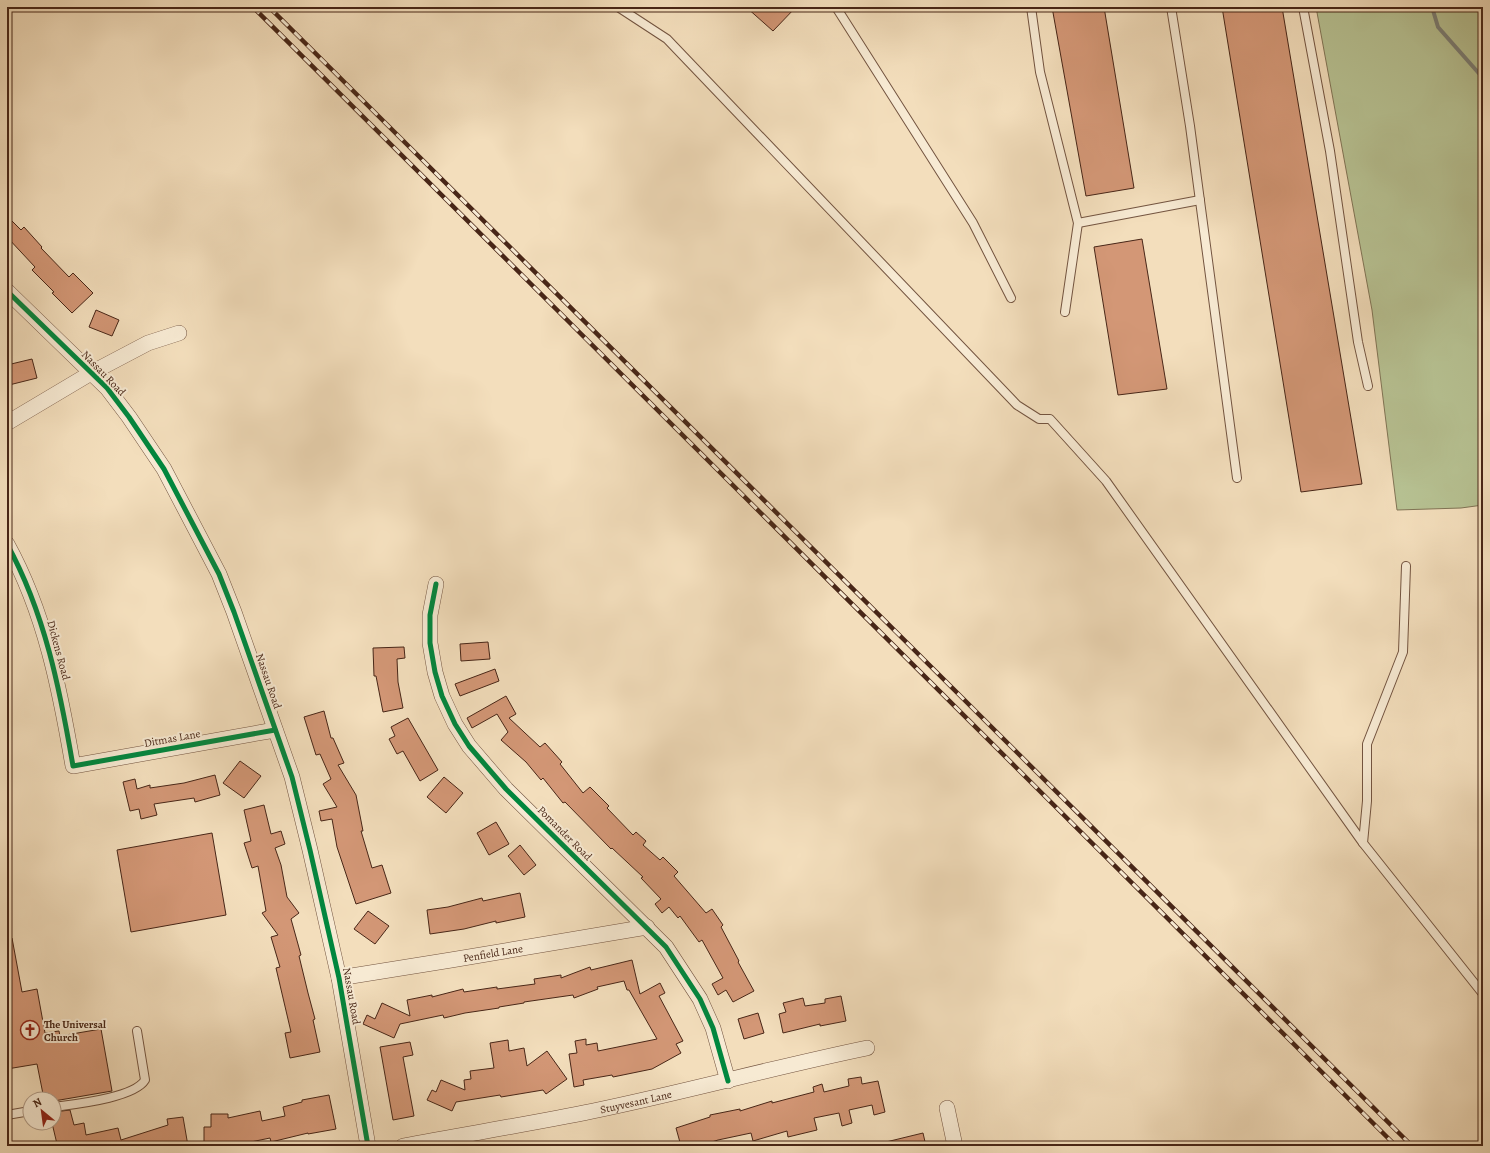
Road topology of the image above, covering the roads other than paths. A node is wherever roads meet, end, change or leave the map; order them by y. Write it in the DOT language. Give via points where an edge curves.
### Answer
graph roads {
  1 [pos="618,7"];
  2 [pos="836,7"];
  3 [pos="1031,7"];
  4 [pos="1172,7"];
  5 [pos="1303,7"];
  6 [pos="1200,200"];
  7 [pos="1078,223"];
  8 [pos="7,291"];
  9 [pos="1011,298"];
  10 [pos="1065,312"];
  11 [pos="179,333"];
  12 [pos="91,373"];
  13 [pos="1368,386"];
  14 [pos="7,422"];
  15 [pos="1237,478"];
  16 [pos="7,544"];
  17 [pos="1406,566"];
  18 [pos="436,584"];
  19 [pos="275,730"];
  20 [pos="73,766"];
  21 [pos="1363,843"];
  22 [pos="647,927"];
  23 [pos="339,978"];
  24 [pos="1483,994"];
  25 [pos="138,1031"];
  26 [pos="867,1048"];
  27 [pos="728,1081"];
  28 [pos="62,1106"];
  29 [pos="948,1108"];
  30 [pos="22,1113"];
  31 [pos="7,1116"];
  32 [pos="368,1146"];
  33 [pos="403,1146"];
  34 [pos="955,1146"];
  1 -- 21 [label="lane" via="667,39 1017,405 1039,419 1050,419 1106,481"];
  2 -- 9 [label="lane" via="973,223"];
  3 -- 7 [label="lane" via="1040,72"];
  4 -- 6 [label="lane"];
  5 -- 13 [label="lane" via="1330,151 1358,342"];
  6 -- 7 [label="lane"];
  6 -- 15 [label="lane"];
  7 -- 10 [label="lane"];
  8 -- 12 [label="street, Nassau Road"];
  11 -- 12 [label="street" via="148,343"];
  12 -- 14 [label="street"];
  12 -- 19 [label="street, Nassau Road" via="107,388 129,417 182,501 219,574"];
  16 -- 20 [label="street, Dickens Road" via="35,604 46,636 63,706"];
  17 -- 21 [label="lane" via="1404,652 1367,744 1367,801"];
  18 -- 22 [label="street, Pomander Road" via="430,614 430,642 442,696 455,724 469,746 506,789"];
  19 -- 20 [label="street, Ditmas Lane"];
  19 -- 23 [label="street, Nassau Road" via="294,785"];
  21 -- 24 [label="lane"];
  22 -- 23 [label="street, Penfield Lane"];
  22 -- 27 [label="street, Pomander Road" via="666,947 700,999 713,1028"];
  23 -- 32 [label="street, Nassau Road"];
  25 -- 28 [label="lane" via="145,1080 142,1084 117,1096"];
  26 -- 27 [label="street, Stuyvesant Lane"];
  27 -- 33 [label="street, Stuyvesant Lane" via="592,1111"];
  29 -- 34 [label="street"];
  30 -- 31 [label="lane"];
}
